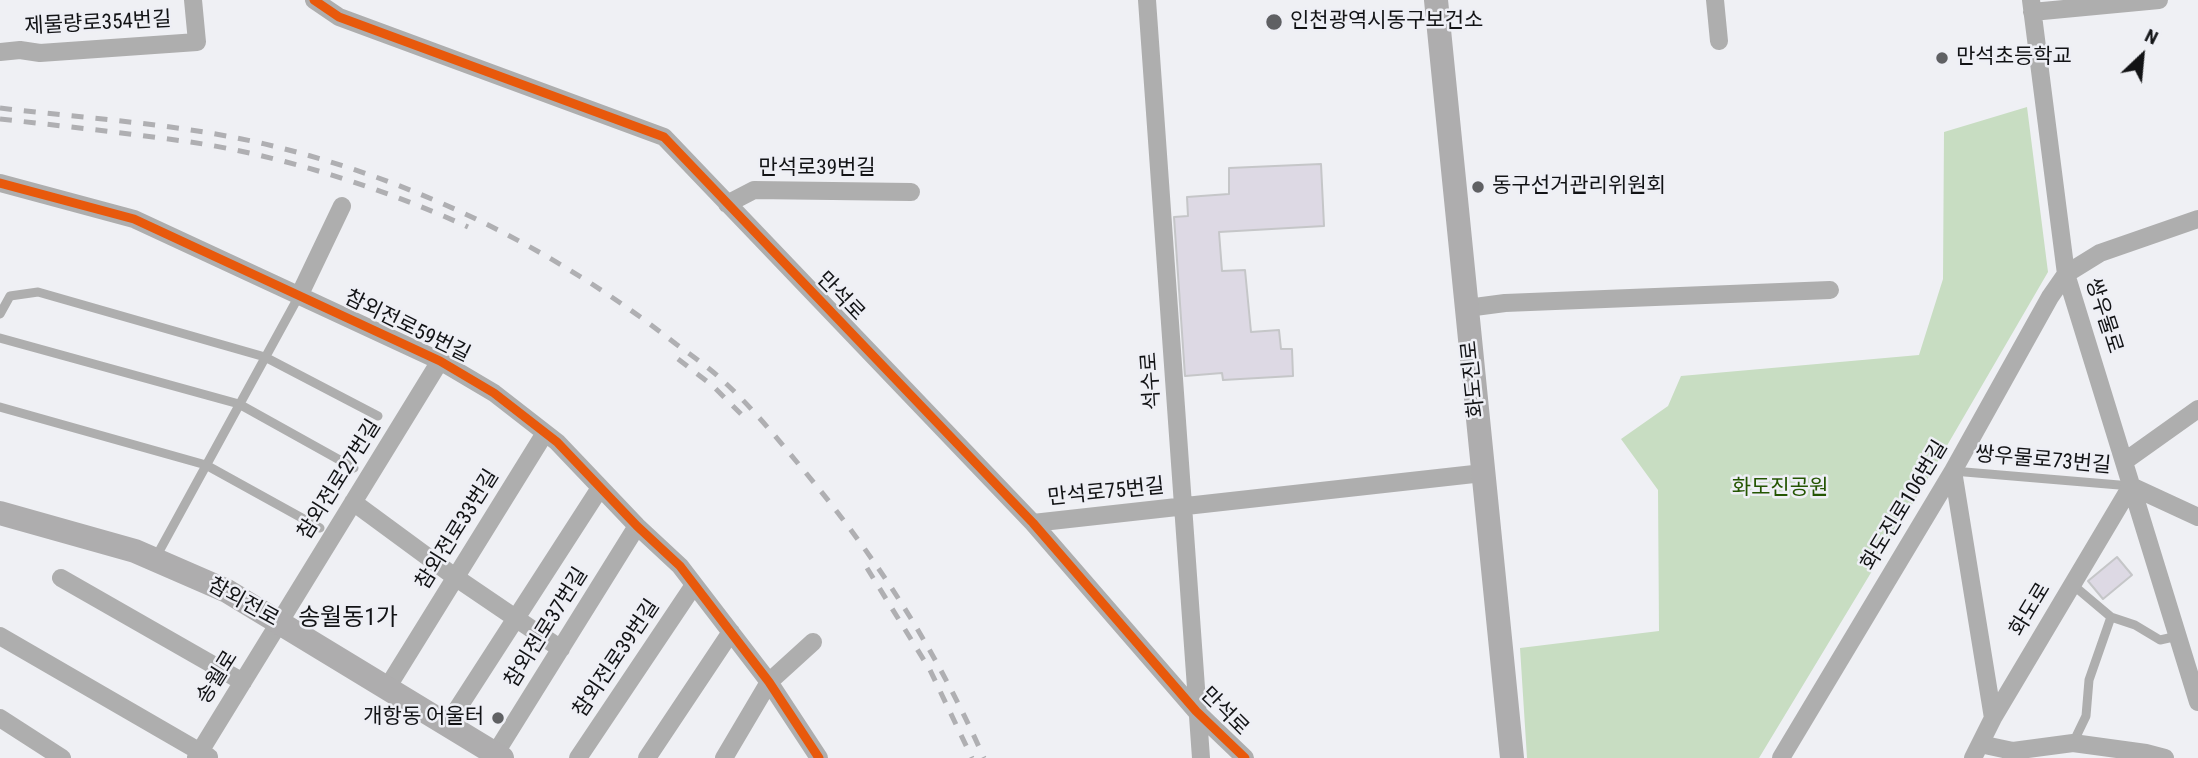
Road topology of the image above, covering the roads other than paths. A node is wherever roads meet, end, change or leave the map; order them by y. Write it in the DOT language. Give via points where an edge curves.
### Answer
graph roads {
  1 [pos="193,0"];
  2 [pos="314,0"];
  3 [pos="1147,0"];
  4 [pos="1436,0"];
  5 [pos="1715,0"];
  6 [pos="2159,0"];
  7 [pos="2032,6"];
  8 [pos="1719,41"];
  9 [pos="0,52"];
  10 [pos="0,183"];
  11 [pos="911,192"];
  12 [pos="727,204"];
  13 [pos="342,205"];
  14 [pos="2198,219"];
  15 [pos="2066,274"];
  16 [pos="1830,290"];
  17 [pos="299,294"];
  18 [pos="1,308"];
  19 [pos="1466,308"];
  20 [pos="0,338"];
  21 [pos="265,357"];
  22 [pos="440,361"];
  23 [pos="239,404"];
  24 [pos="0,407"];
  25 [pos="2198,408"];
  26 [pos="378,416"];
  27 [pos="545,433"];
  28 [pos="2125,461"];
  29 [pos="206,465"];
  30 [pos="354,468"];
  31 [pos="1953,471"];
  32 [pos="1483,473"];
  33 [pos="2131,486"];
  34 [pos="600,488"];
  35 [pos="353,502"];
  36 [pos="1184,508"];
  37 [pos="0,513"];
  38 [pos="2198,517"];
  39 [pos="1032,523"];
  40 [pos="637,526"];
  41 [pos="320,528"];
  42 [pos="154,559"];
  43 [pos="455,577"];
  44 [pos="61,578"];
  45 [pos="694,585"];
  46 [pos="2073,585"];
  47 [pos="2111,617"];
  48 [pos="517,620"];
  49 [pos="279,622"];
  50 [pos="731,632"];
  51 [pos="0,636"];
  52 [pos="2178,636"];
  53 [pos="813,642"];
  54 [pos="561,649"];
  55 [pos="243,682"];
  56 [pos="769,682"];
  57 [pos="387,688"];
  58 [pos="2198,702"];
  59 [pos="1196,711"];
  60 [pos="0,718"];
  61 [pos="1993,718"];
  62 [pos="447,724"];
  63 [pos="2076,750"];
  64 [pos="1977,751"];
  65 [pos="2014,754"];
  66 [pos="202,756"];
  67 [pos="499,756"];
  68 [pos="62,758"];
  69 [pos="578,758"];
  70 [pos="647,758"];
  71 [pos="724,758"];
  72 [pos="819,758"];
  73 [pos="1201,758"];
  74 [pos="1245,758"];
  75 [pos="1512,758"];
  76 [pos="1781,758"];
  77 [pos="2165,758"];
  1 -- 9 [label="street, 제물량로354번길" via="197,42 40,54"];
  2 -- 12 [label="street, 만석로" via="339,17 664,137"];
  3 -- 36 [label="street, 석수로"];
  4 -- 19 [label="street, 화도진로"];
  5 -- 8 [label="street"];
  6 -- 7 [label="street"];
  7 -- 15 [label="street, 쌍우물로"];
  10 -- 17 [label="street, 참외전로59번길" via="134,219"];
  11 -- 12 [label="street, 만석로39번길" via="754,190"];
  12 -- 39 [label="street, 만석로"];
  13 -- 17 [label="street"];
  14 -- 15 [label="street" via="2100,253"];
  15 -- 28 [label="street, 쌍우물로"];
  15 -- 31 [label="street, 화도진로106번길"];
  16 -- 19 [label="street"];
  17 -- 21 [label="lane"];
  17 -- 22 [label="street, 참외전로59번길"];
  18 -- 21 [label="lane" via="10,296 38,292"];
  19 -- 32 [label="street, 화도진로"];
  20 -- 23 [label="lane"];
  21 -- 23 [label="lane"];
  21 -- 26 [label="lane"];
  22 -- 27 [label="street, 참외전로59번길" via="494,393"];
  22 -- 35 [label="street, 참외전로27번길"];
  23 -- 29 [label="lane"];
  23 -- 30 [label="lane"];
  24 -- 29 [label="lane"];
  25 -- 28 [label="street"];
  27 -- 34 [label="street, 참외전로59번길"];
  27 -- 43 [label="street, 참외전로33번길"];
  28 -- 33 [label="street, 쌍우물로"];
  29 -- 41 [label="lane"];
  29 -- 42 [label="lane"];
  31 -- 33 [label="lane, 쌍우물로73번길"];
  31 -- 61 [label="street"];
  31 -- 76 [label="street, 화도진로106번길"];
  32 -- 36 [label="street, 만석로75번길"];
  32 -- 75 [label="street, 화도진로"];
  33 -- 38 [label="street"];
  33 -- 46 [label="street, 화도로"];
  33 -- 52 [label="street, 쌍우물로"];
  34 -- 40 [label="street, 참외전로59번길"];
  34 -- 48 [label="street"];
  35 -- 43 [label="street"];
  35 -- 49 [label="street, 참외전로27번길"];
  36 -- 39 [label="street, 만석로75번길"];
  36 -- 59 [label="street, 석수로"];
  37 -- 42 [label="street, 참외전로"];
  39 -- 59 [label="street, 만석로"];
  40 -- 45 [label="street, 참외전로59번길"];
  40 -- 54 [label="street, 참외전로37번길"];
  42 -- 49 [label="street, 참외전로" via="227,590"];
  43 -- 48 [label="street"];
  43 -- 57 [label="street, 참외전로33번길"];
  44 -- 55 [label="street"];
  45 -- 50 [label="street, 참외전로59번길"];
  45 -- 69 [label="street, 참외전로39번길"];
  46 -- 47 [label="lane"];
  46 -- 61 [label="street, 화도로"];
  47 -- 52 [label="lane" via="2160,640"];
  47 -- 63 [label="lane" via="2089,680 2086,716"];
  48 -- 54 [label="street"];
  48 -- 62 [label="street"];
  49 -- 55 [label="street, 송월로"];
  49 -- 57 [label="street, 참외전로"];
  50 -- 56 [label="street, 참외전로59번길"];
  50 -- 70 [label="street"];
  51 -- 66 [label="street"];
  52 -- 58 [label="street, 쌍우물로"];
  53 -- 56 [label="street"];
  54 -- 67 [label="street, 참외전로37번길"];
  55 -- 66 [label="street, 송월로"];
  56 -- 71 [label="street"];
  56 -- 72 [label="street, 참외전로59번길"];
  57 -- 62 [label="street, 참외전로"];
  59 -- 73 [label="street, 석수로"];
  59 -- 74 [label="street, 만석로"];
  60 -- 68 [label="street"];
  61 -- 64 [label="street, 화도로"];
  62 -- 67 [label="street, 참외전로"];
  63 -- 65 [label="street"];
  63 -- 77 [label="street"];
  64 -- 65 [label="street"];
}
